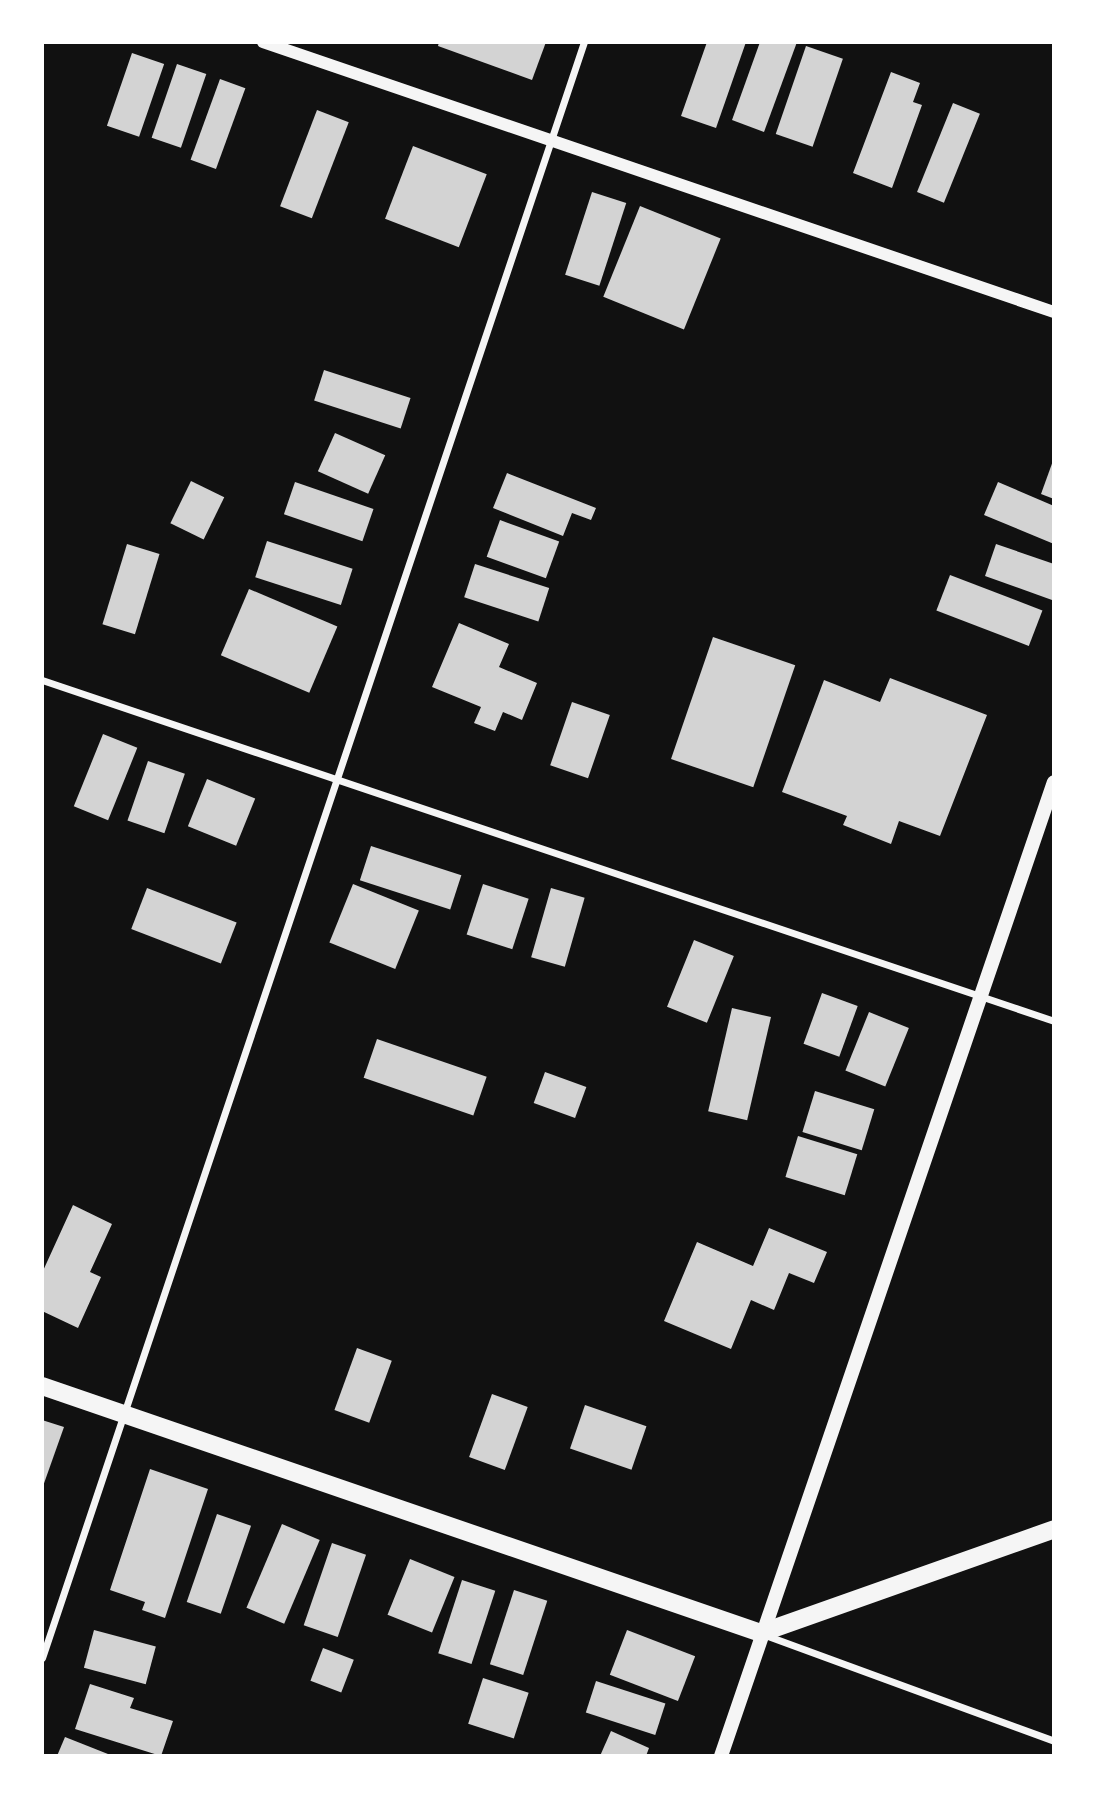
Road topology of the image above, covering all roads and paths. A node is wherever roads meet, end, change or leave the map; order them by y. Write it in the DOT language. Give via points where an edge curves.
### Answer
graph roads {
  1 [pos="263,42"];
  2 [pos="584,42"];
  3 [pos="551,142"];
  4 [pos="1054,312"];
  5 [pos="42,680"];
  6 [pos="1054,782"];
  7 [pos="336,783"];
  8 [pos="981,995"];
  9 [pos="1054,1021"];
  10 [pos="42,1386"];
  11 [pos="124,1414"];
  12 [pos="1054,1529"];
  13 [pos="761,1633"];
  14 [pos="42,1658"];
  15 [pos="1054,1741"];
  16 [pos="721,1756"];
  17 [pos="831,1756"];
  18 [pos="838,1756"];
  1 -- 3 [label="street"];
  2 -- 3 [label="street"];
  3 -- 4 [label="street"];
  3 -- 7 [label="street"];
  5 -- 7 [label="street"];
  6 -- 8 [label="main road"];
  7 -- 8 [label="street"];
  7 -- 11 [label="street"];
  8 -- 9 [label="street"];
  8 -- 13 [label="main road"];
  10 -- 11 [label="main road"];
  11 -- 13 [label="main road"];
  11 -- 14 [label="street"];
  12 -- 13 [label="main road"];
  13 -- 15 [label="street"];
  13 -- 16 [label="main road"];
  17 -- 18 [label="lane"];
}
